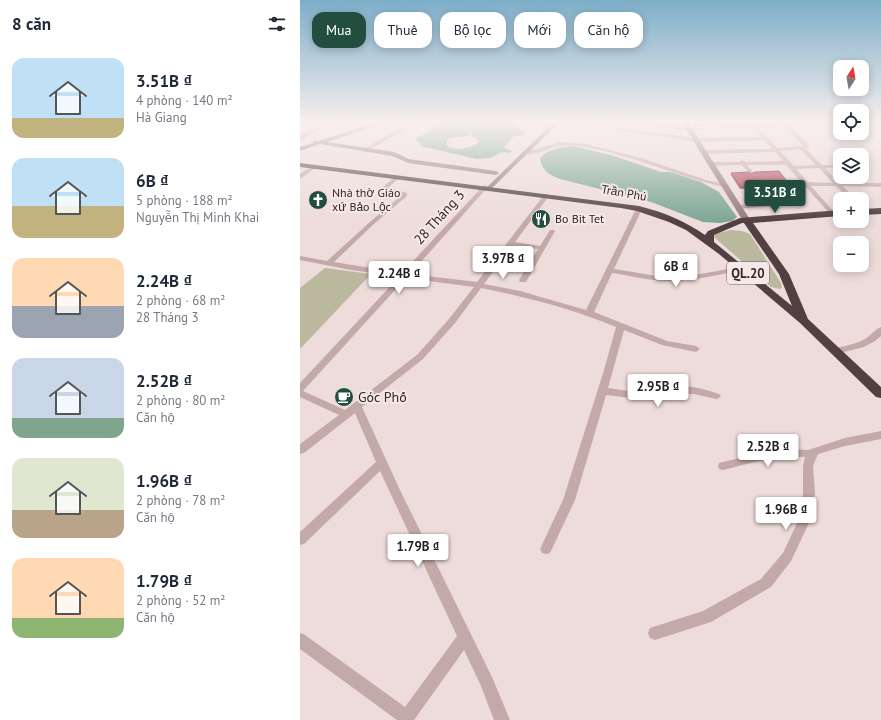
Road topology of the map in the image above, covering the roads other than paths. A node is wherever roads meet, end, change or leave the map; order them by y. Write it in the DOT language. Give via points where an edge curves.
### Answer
graph roads {
  1 [pos="395,155"];
  2 [pos="517,155"];
  3 [pos="522,155"];
  4 [pos="621,155"];
  5 [pos="706,155"];
  6 [pos="738,155"];
  7 [pos="780,155"];
  8 [pos="808,155"];
  9 [pos="787,162"];
  10 [pos="743,163"];
  11 [pos="711,164"];
  12 [pos="300,165"];
  13 [pos="833,166"];
  14 [pos="314,167"];
  15 [pos="820,167"];
  16 [pos="792,168"];
  17 [pos="496,173"];
  18 [pos="751,173"];
  19 [pos="300,177"];
  20 [pos="397,177"];
  21 [pos="833,180"];
  22 [pos="806,184"];
  23 [pos="833,184"];
  24 [pos="837,184"];
  25 [pos="725,185"];
  26 [pos="881,185"];
  27 [pos="485,188"];
  28 [pos="764,192"];
  29 [pos="845,192"];
  30 [pos="546,196"];
  31 [pos="739,207"];
  32 [pos="639,209"];
  33 [pos="833,210"];
  34 [pos="869,211"];
  35 [pos="881,211"];
  36 [pos="833,214"];
  37 [pos="672,220"];
  38 [pos="747,220"];
  39 [pos="722,227"];
  40 [pos="552,231"];
  41 [pos="757,236"];
  42 [pos="710,243"];
  43 [pos="510,244"];
  44 [pos="542,248"];
  45 [pos="300,258"];
  46 [pos="329,263"];
  47 [pos="742,268"];
  48 [pos="610,270"];
  49 [pos="406,274"];
  50 [pos="523,280"];
  51 [pos="478,284"];
  52 [pos="789,288"];
  53 [pos="767,289"];
  54 [pos="588,313"];
  55 [pos="804,321"];
  56 [pos="621,325"];
  57 [pos="881,330"];
  58 [pos="696,349"];
  59 [pos="836,351"];
  60 [pos="300,389"];
  61 [pos="603,390"];
  62 [pos="300,394"];
  63 [pos="881,394"];
  64 [pos="716,396"];
  65 [pos="357,406"];
  66 [pos="346,414"];
  67 [pos="881,435"];
  68 [pos="300,450"];
  69 [pos="813,454"];
  70 [pos="382,463"];
  71 [pos="723,466"];
  72 [pos="300,540"];
  73 [pos="546,549"];
  74 [pos="655,633"];
  75 [pos="465,637"];
  76 [pos="300,640"];
  77 [pos="406,718"];
  78 [pos="502,720"];
  1 -- 17 [label="street" via="408,161"];
  2 -- 17 [label="street"];
  3 -- 27 [label="street"];
  4 -- 25 [label="street"];
  5 -- 11 [label="street"];
  6 -- 10 [label="street"];
  7 -- 9 [label="street"];
  8 -- 15 [label="street"];
  9 -- 10 [label="street"];
  9 -- 16 [label="street"];
  10 -- 11 [label="street"];
  10 -- 18 [label="street"];
  11 -- 25 [label="street"];
  12 -- 14 [label="highway, Trần Phú / QL.20"];
  13 -- 15 [label="street"];
  14 -- 19 [label="street"];
  14 -- 20 [label="highway, Trần Phú / QL.20"];
  15 -- 16 [label="street"];
  15 -- 21 [label="street"];
  16 -- 22 [label="street"];
  17 -- 27 [label="street"];
  20 -- 27 [label="highway, Trần Phú / QL.20"];
  20 -- 46 [label="street" via="385,188 405,195"];
  22 -- 23 [label="street"];
  22 -- 33 [label="street"];
  24 -- 26 [label="street"];
  24 -- 29 [label="street"];
  25 -- 31 [label="street"];
  27 -- 30 [label="highway, Trần Phú / QL.20"];
  27 -- 49 [label="street, 28 Tháng 3"];
  28 -- 31 [label="street" via="774,204"];
  30 -- 32 [label="highway, Trần Phú / QL.20"];
  30 -- 43 [label="street"];
  31 -- 38 [label="street"];
  32 -- 37 [label="highway, Trần Phú / QL.20"];
  32 -- 48 [label="street"];
  34 -- 35 [label="highway"];
  36 -- 38 [label="highway"];
  37 -- 39 [label="highway, QL.20" via="701,227"];
  37 -- 42 [label="highway, Trần Phú / QL.20"];
  38 -- 39 [label="highway, QL.20"];
  38 -- 41 [label="highway, QL.20"];
  39 -- 41 [label="highway, QL.20" via="739,228"];
  39 -- 42 [label="highway" via="711,233"];
  40 -- 44 [label="street"];
  41 -- 52 [label="highway, QL.20" via="784,274"];
  42 -- 47 [label="highway, Trần Phú / QL.20"];
  43 -- 44 [label="street"];
  43 -- 51 [label="street"];
  44 -- 50 [label="street"];
  45 -- 46 [label="street"];
  46 -- 49 [label="street"];
  47 -- 48 [label="street" via="672,279"];
  47 -- 53 [label="highway, Trần Phú / QL.20"];
  48 -- 54 [label="street"];
  49 -- 51 [label="street"];
  49 -- 60 [label="street, 28 Tháng 3"];
  51 -- 54 [label="street"];
  51 -- 65 [label="street" via="452,320 420,357"];
  52 -- 53 [label="highway" via="783,292"];
  52 -- 55 [label="highway, QL.20"];
  53 -- 55 [label="highway, Trần Phú / QL.20"];
  54 -- 56 [label="street"];
  55 -- 59 [label="highway, Trần Phú / QL.20"];
  56 -- 58 [label="street" via="665,343"];
  56 -- 61 [label="street"];
  57 -- 59 [label="street" via="877,336 859,346"];
  59 -- 63 [label="highway, Trần Phú / QL.20"];
  61 -- 64 [label="street" via="656,398 665,397 671,390"];
  61 -- 73 [label="street" via="569,500"];
  62 -- 66 [label="street"];
  65 -- 66 [label="street"];
  65 -- 70 [label="street"];
  66 -- 68 [label="street"];
  67 -- 69 [label="street" via="845,442"];
  69 -- 71 [label="street" via="795,452"];
  69 -- 74 [label="street" via="808,466 809,494 804,521 787,557 766,583 706,617"];
  70 -- 72 [label="street"];
  70 -- 75 [label="street"];
  75 -- 77 [label="street"];
  75 -- 78 [label="street"];
  76 -- 77 [label="street"];
}
